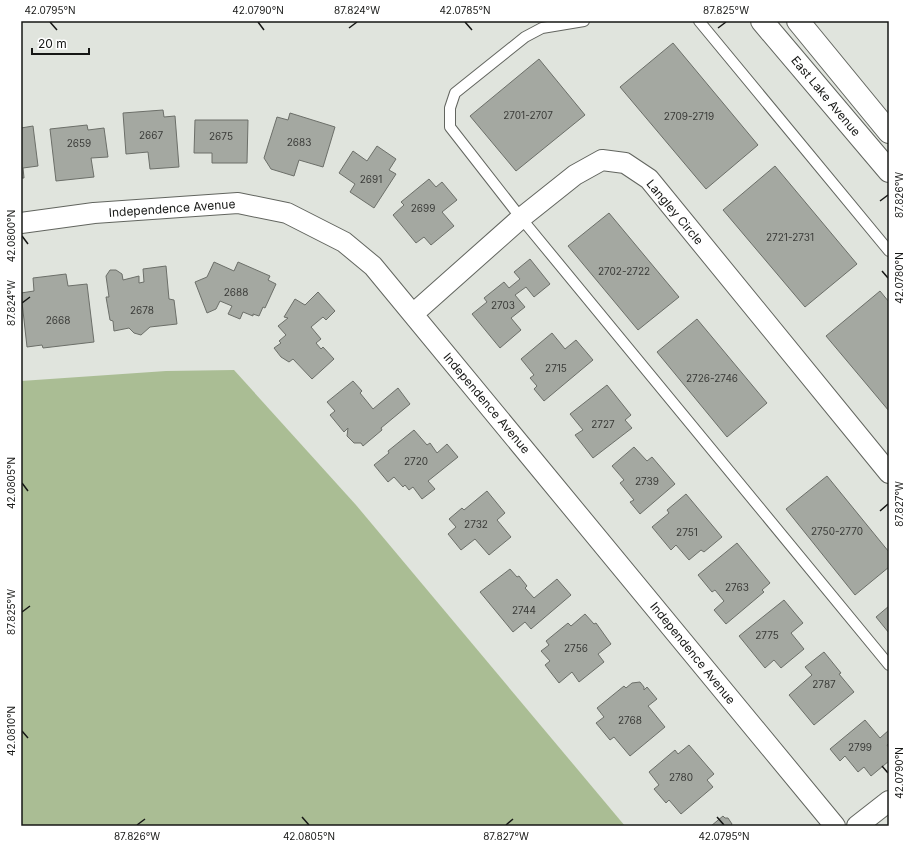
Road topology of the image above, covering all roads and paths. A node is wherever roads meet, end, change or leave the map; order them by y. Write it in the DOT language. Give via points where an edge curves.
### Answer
graph roads {
  1 [pos="584,21"];
  2 [pos="699,21"];
  3 [pos="762,21"];
  4 [pos="798,21"];
  5 [pos="889,132"];
  6 [pos="889,171"];
  7 [pos="521,218"];
  8 [pos="21,223"];
  9 [pos="889,251"];
  10 [pos="414,314"];
  11 [pos="889,473"];
  12 [pos="889,664"];
  13 [pos="889,801"];
  14 [pos="835,826"];
  15 [pos="857,826"];
  1 -- 7 [label="lane" via="542,28 525,37 455,93 450,108 450,127"];
  2 -- 9 [label="lane"];
  3 -- 6 [label="main road, East Lake Avenue"];
  4 -- 5 [label="main road, East Lake Avenue"];
  7 -- 10 [label="street, Langley Circle"];
  7 -- 11 [label="street, Langley Circle" via="575,175 602,160 625,162 650,179"];
  7 -- 12 [label="lane"];
  8 -- 10 [label="street, Independence Avenue" via="94,213 238,203 287,213 344,242 373,266"];
  10 -- 14 [label="street, Independence Avenue"];
  13 -- 15 [label="street"];
}
